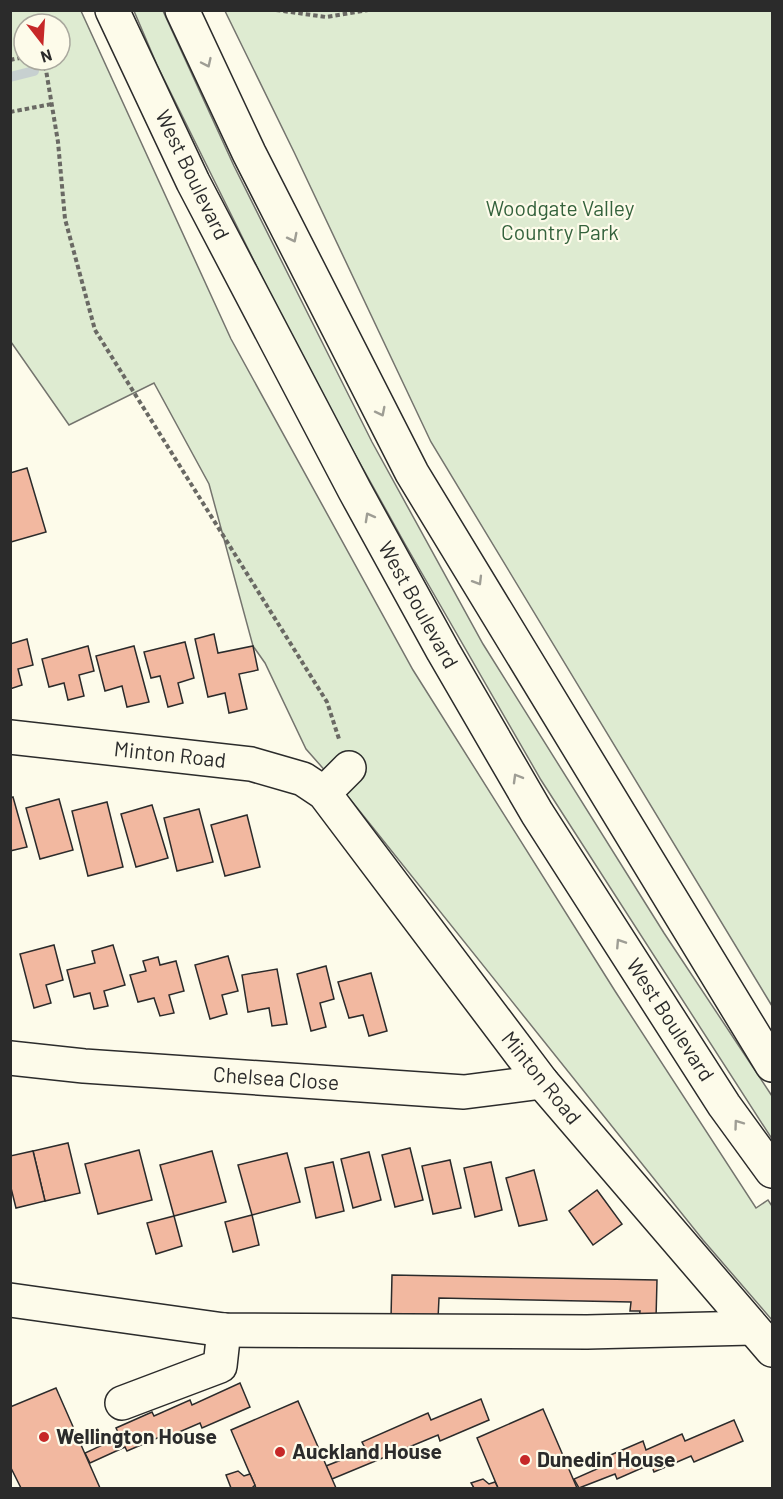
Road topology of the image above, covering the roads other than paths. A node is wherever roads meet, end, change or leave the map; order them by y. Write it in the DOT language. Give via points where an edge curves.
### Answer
graph roads {
  1 [pos="112,10"];
  2 [pos="182,10"];
  3 [pos="10,737"];
  4 [pos="349,768"];
  5 [pos="324,793"];
  6 [pos="10,1058"];
  7 [pos="772,1065"];
  8 [pos="542,1082"];
  9 [pos="772,1171"];
  10 [pos="10,1300"];
  11 [pos="224,1330"];
  12 [pos="763,1339"];
  13 [pos="122,1403"];
  9 -- 1 [label="main road, West Boulevard, one-way" via="724,1105 537,813 443,651 193,182"];
  2 -- 7 [label="main road, one-way" via="249,153 412,473"];
  3 -- 5 [label="main road, Minton Road" via="251,764 303,779"];
  4 -- 5 [label="main road"];
  5 -- 8 [label="main road, Minton Road"];
  6 -- 8 [label="main road, Chelsea Close" via="465,1092"];
  8 -- 12 [label="main road, Minton Road"];
  10 -- 11 [label="main road"];
  11 -- 12 [label="main road" via="575,1332"];
  11 -- 13 [label="main road" via="219,1366"];
}
